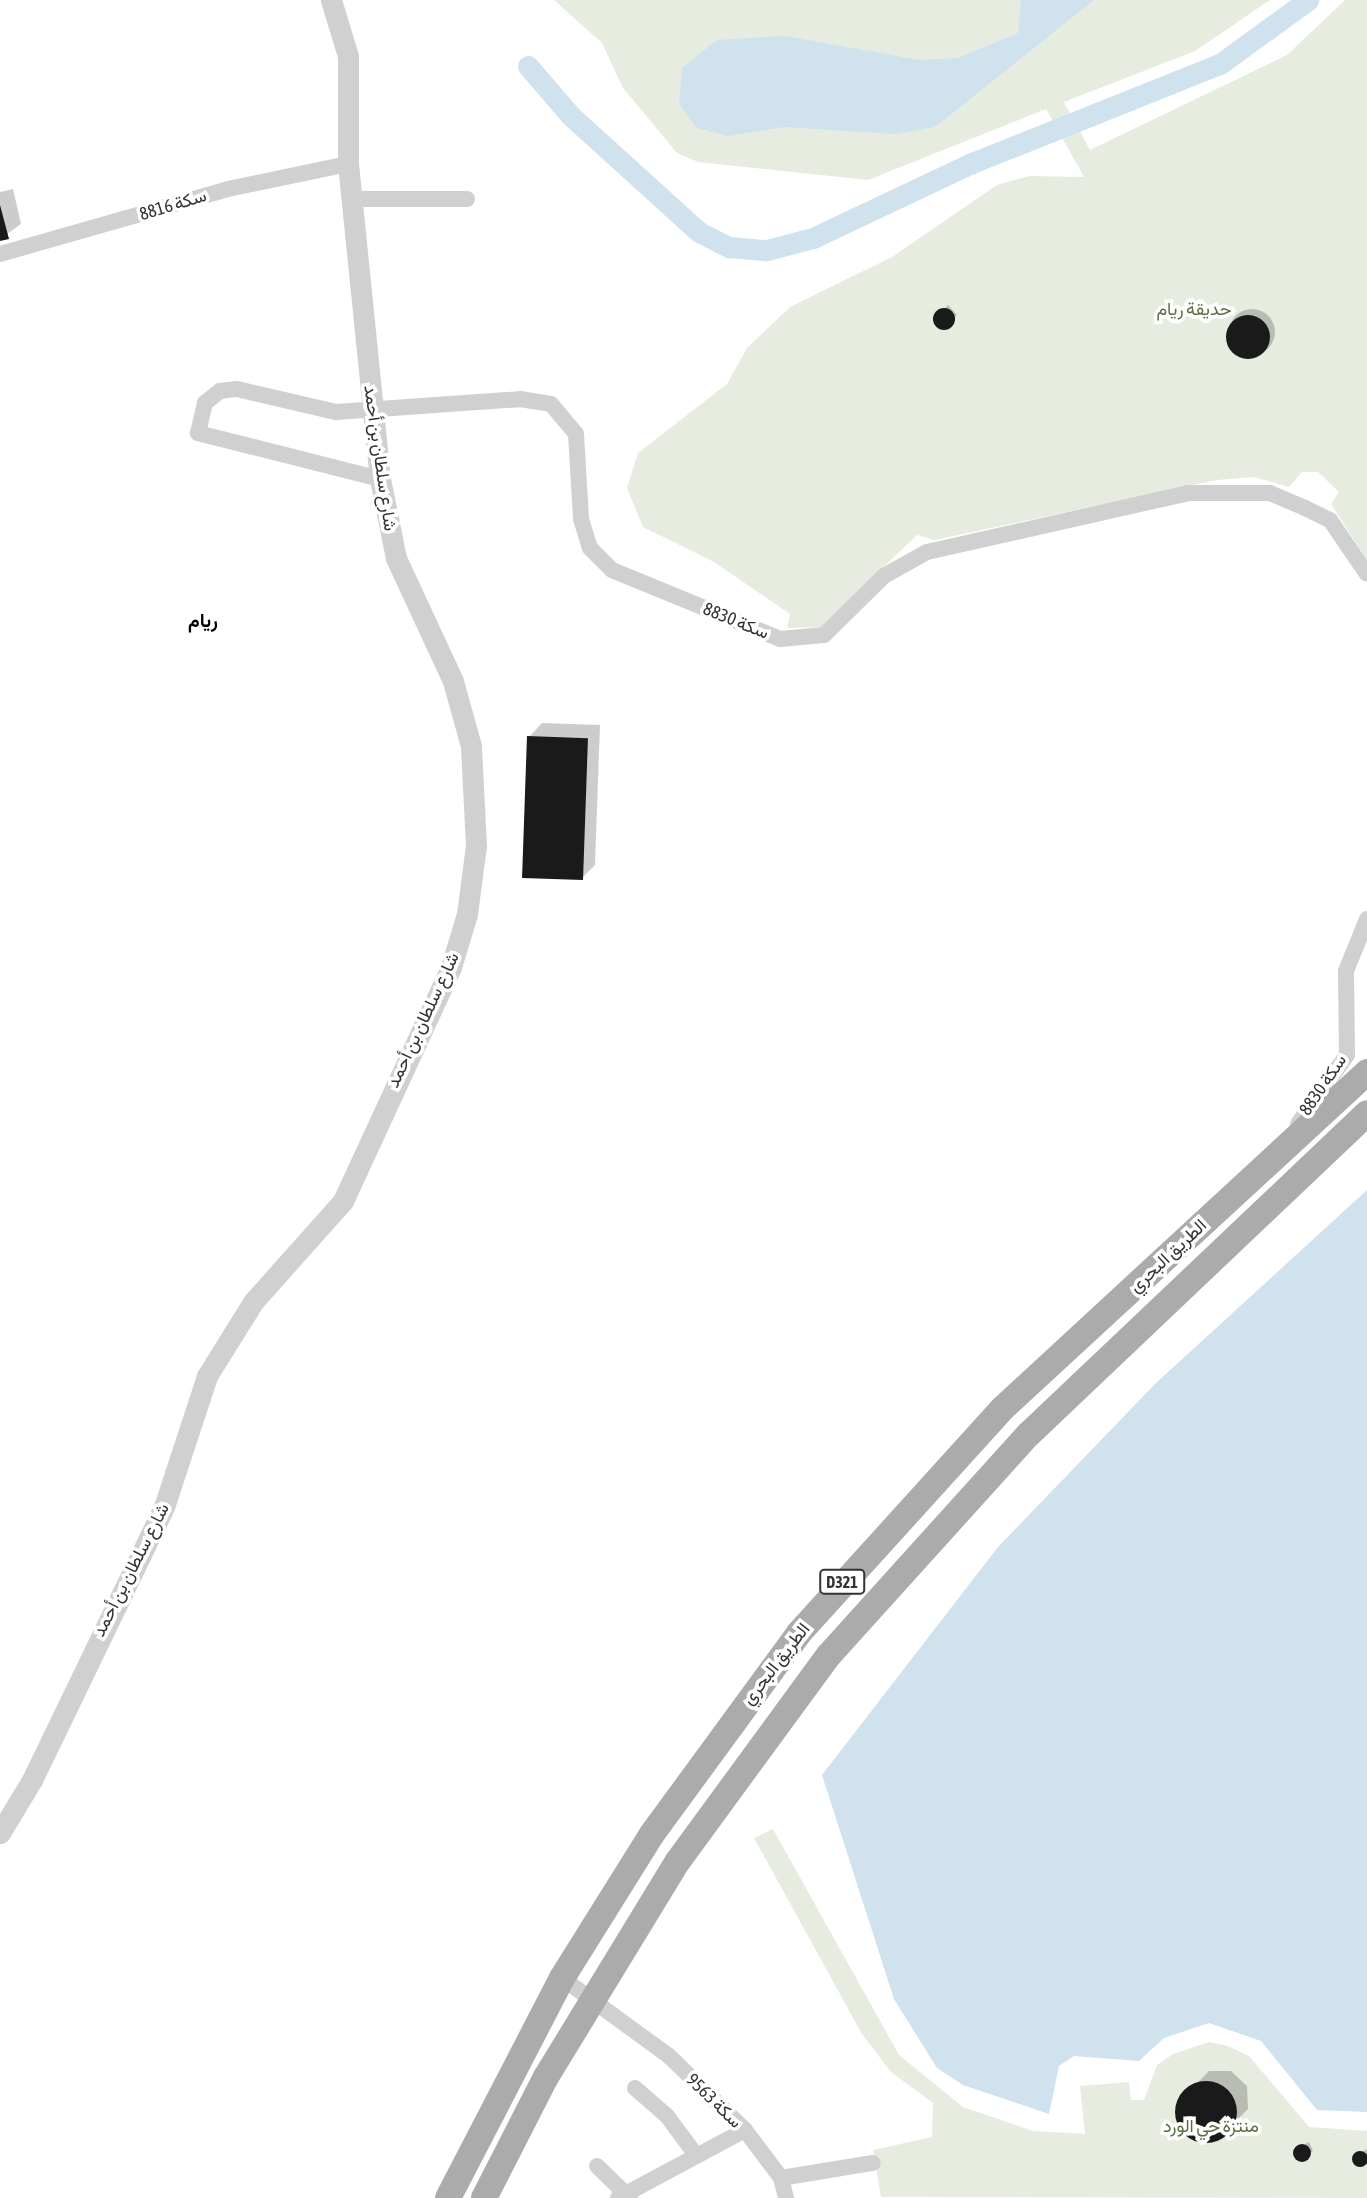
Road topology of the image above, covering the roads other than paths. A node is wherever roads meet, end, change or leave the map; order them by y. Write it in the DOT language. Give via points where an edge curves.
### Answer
graph roads {
  1 [pos="331,0"];
  2 [pos="348,164"];
  3 [pos="351,199"];
  4 [pos="467,199"];
  5 [pos="0,254"];
  6 [pos="372,412"];
  7 [pos="380,479"];
  8 [pos="1367,575"];
  9 [pos="1367,919"];
  10 [pos="1367,1072"];
  11 [pos="1367,1113"];
  12 [pos="1269,1163"];
  13 [pos="0,1833"];
  14 [pos="562,1978"];
  15 [pos="593,1999"];
  16 [pos="635,2088"];
  17 [pos="745,2130"];
  18 [pos="696,2155"];
  19 [pos="873,2163"];
  20 [pos="597,2166"];
  21 [pos="781,2178"];
  22 [pos="625,2195"];
  23 [pos="448,2198"];
  24 [pos="484,2198"];
  25 [pos="786,2198"];
  1 -- 2 [label="street, شارع سلطان بن أحمد" via="348,56"];
  2 -- 3 [label="street, شارع سلطان بن أحمد"];
  2 -- 5 [label="street, سكة 8816" via="228,189"];
  3 -- 4 [label="street"];
  3 -- 6 [label="street, شارع سلطان بن أحمد"];
  6 -- 7 [label="street, شارع سلطان بن أحمد"];
  6 -- 7 [label="street, سكة 8830" via="335,412 220,391 205,402 198,433"];
  6 -- 8 [label="street, سكة 8830" via="520,399 551,404 576,434 581,519 590,548 612,570 780,639 824,635 884,576 927,552 1188,493 1270,493 1305,508 1330,520"];
  7 -- 13 [label="street, شارع سلطان بن أحمد" via="396,558 453,681 471,746 476,846 467,914 451,967 360,1151 343,1201 253,1301 207,1376 164,1507 32,1780"];
  9 -- 12 [label="street, سكة 8830" via="1346,971 1351,1025 1346,1055"];
  10 -- 12 [label="main road, الطريق البحري / D321"];
  11 -- 15 [label="main road, الطريق البحري / D321" via="1029,1434 881,1592 766,1734"];
  12 -- 14 [label="main road, الطريق البحري / D321" via="1002,1409 855,1567 737,1713"];
  14 -- 15 [label="street, سكة 9563"];
  14 -- 23 [label="main road, الطريق البحري / D321"];
  15 -- 17 [label="street, سكة 9563" via="626,2019"];
  15 -- 24 [label="main road, الطريق البحري / D321"];
  16 -- 18 [label="street" via="667,2116"];
  17 -- 18 [label="street"];
  17 -- 21 [label="street, سكة 9563"];
  18 -- 22 [label="street"];
  19 -- 21 [label="street"];
  20 -- 22 [label="street"];
  21 -- 25 [label="street"];
}
